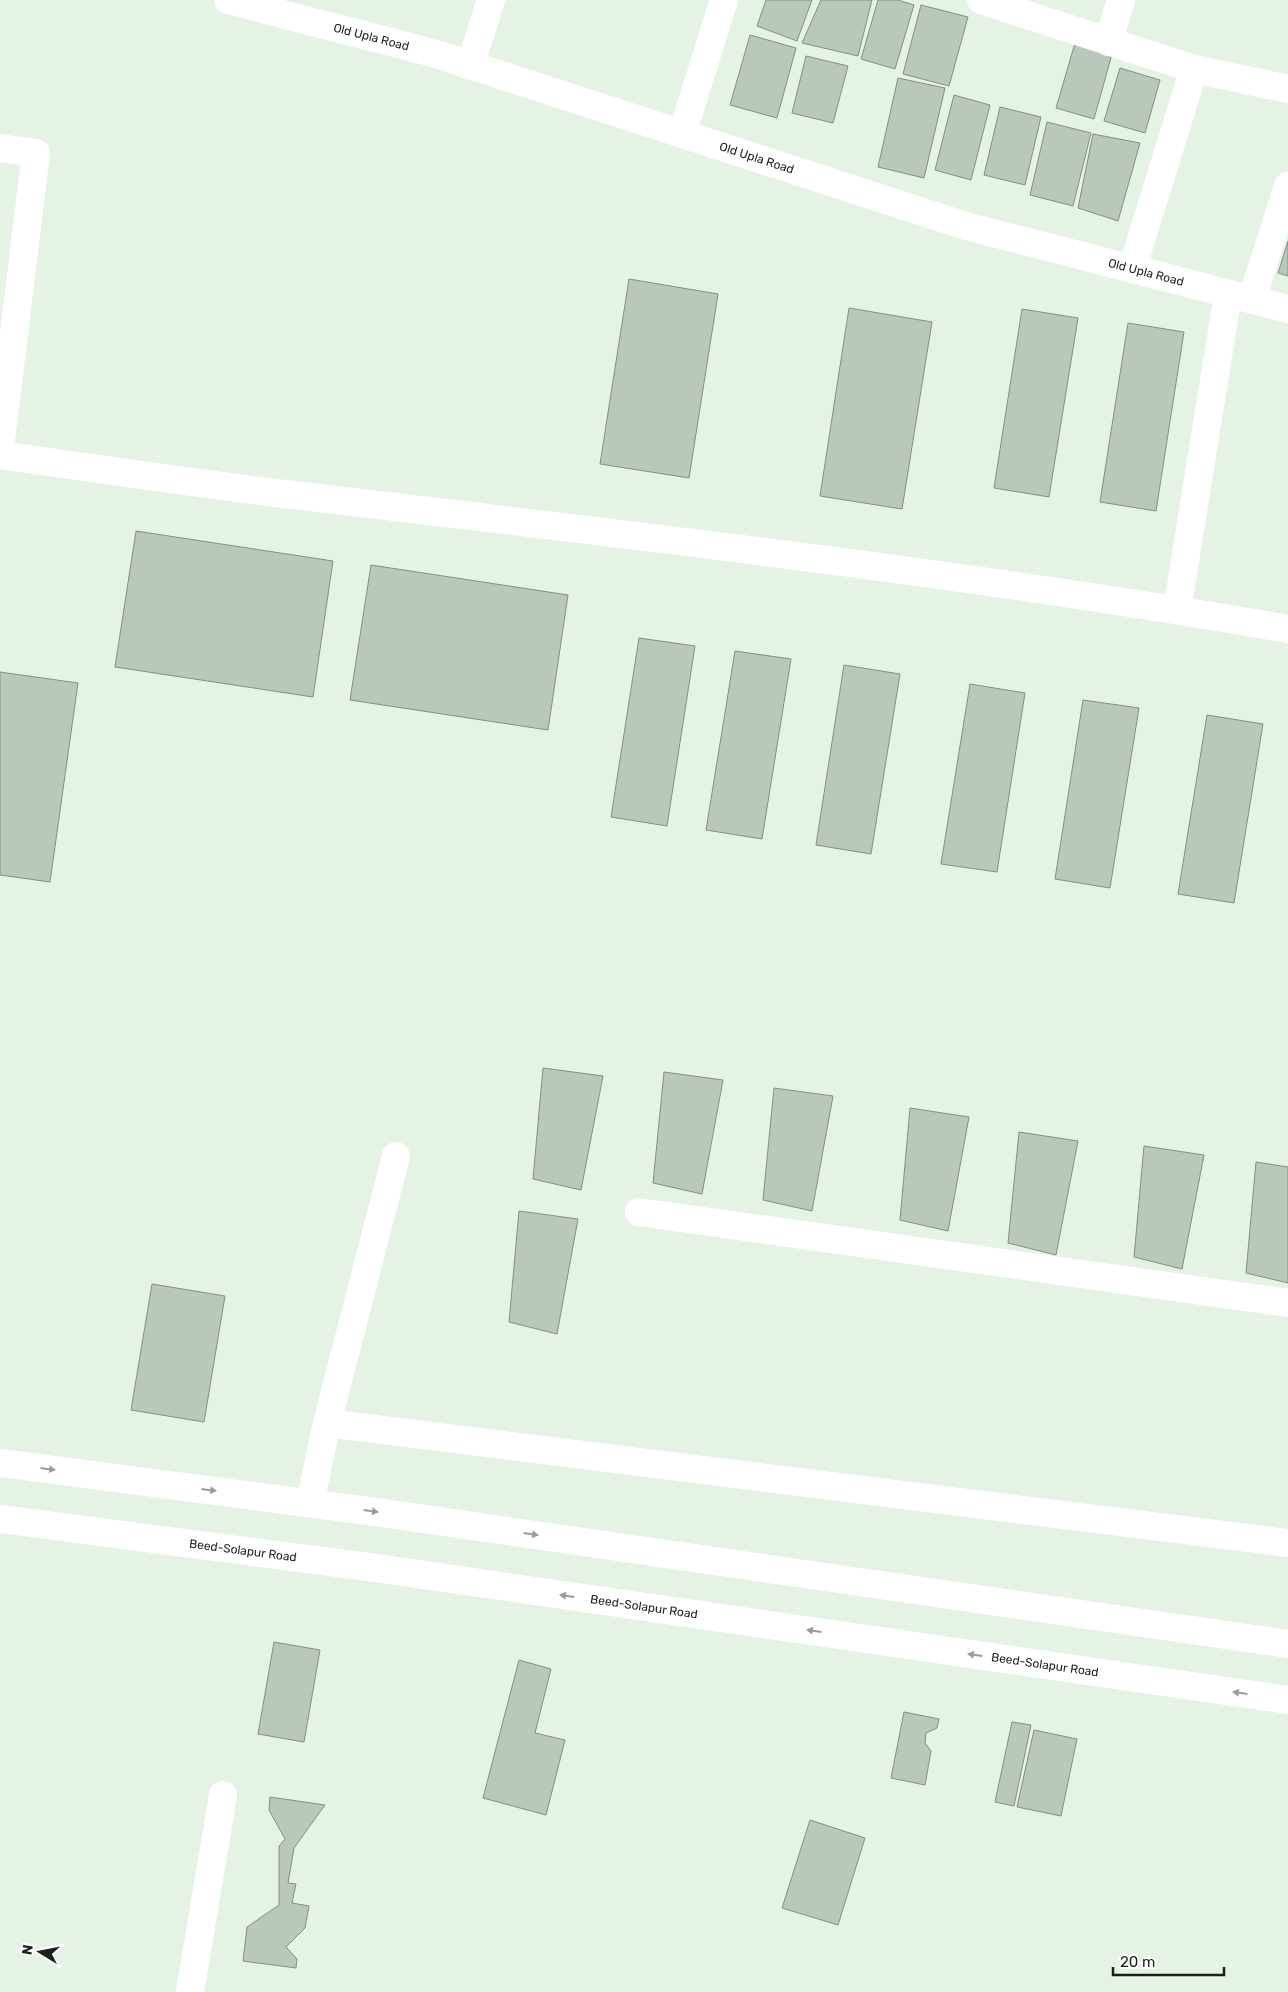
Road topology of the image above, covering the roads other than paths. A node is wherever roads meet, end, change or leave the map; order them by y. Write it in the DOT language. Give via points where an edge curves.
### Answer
graph roads {
  1 [pos="228,0"];
  2 [pos="491,0"];
  3 [pos="724,0"];
  4 [pos="981,0"];
  5 [pos="1121,0"];
  6 [pos="1108,42"];
  7 [pos="470,66"];
  8 [pos="1194,69"];
  9 [pos="1288,88"];
  10 [pos="682,134"];
  11 [pos="0,148"];
  12 [pos="1288,186"];
  13 [pos="1132,269"];
  14 [pos="1240,297"];
  15 [pos="1288,309"];
  16 [pos="0,448"];
  17 [pos="0,455"];
  18 [pos="1177,610"];
  19 [pos="1288,629"];
  20 [pos="396,1156"];
  21 [pos="639,1212"];
  22 [pos="1288,1303"];
  23 [pos="328,1423"];
  24 [pos="0,1463"];
  25 [pos="310,1503"];
  26 [pos="0,1519"];
  27 [pos="1288,1543"];
  28 [pos="1288,1644"];
  29 [pos="1288,1700"];
  30 [pos="223,1796"];
  31 [pos="190,1992"];
  1 -- 7 [label="street, Old Upla Road" via="432,53"];
  2 -- 7 [label="street"];
  3 -- 10 [label="street"];
  4 -- 6 [label="street"];
  5 -- 6 [label="street"];
  6 -- 8 [label="street"];
  7 -- 10 [label="street, Old Upla Road"];
  8 -- 9 [label="street"];
  8 -- 13 [label="street"];
  10 -- 13 [label="street, Old Upla Road" via="966,226"];
  11 -- 16 [label="street" via="36,153"];
  12 -- 14 [label="street"];
  13 -- 14 [label="street, Old Upla Road"];
  14 -- 15 [label="street, Old Upla Road"];
  14 -- 18 [label="street"];
  17 -- 18 [label="street" via="282,494 868,564"];
  18 -- 19 [label="street"];
  20 -- 23 [label="street"];
  21 -- 22 [label="street"];
  23 -- 25 [label="street"];
  23 -- 27 [label="street"];
  24 -- 25 [label="street, one-way"];
  25 -- 28 [label="street, one-way"];
  29 -- 26 [label="street, Beed-Solapur Road, one-way" via="379,1568"];
  30 -- 31 [label="street"];
}
